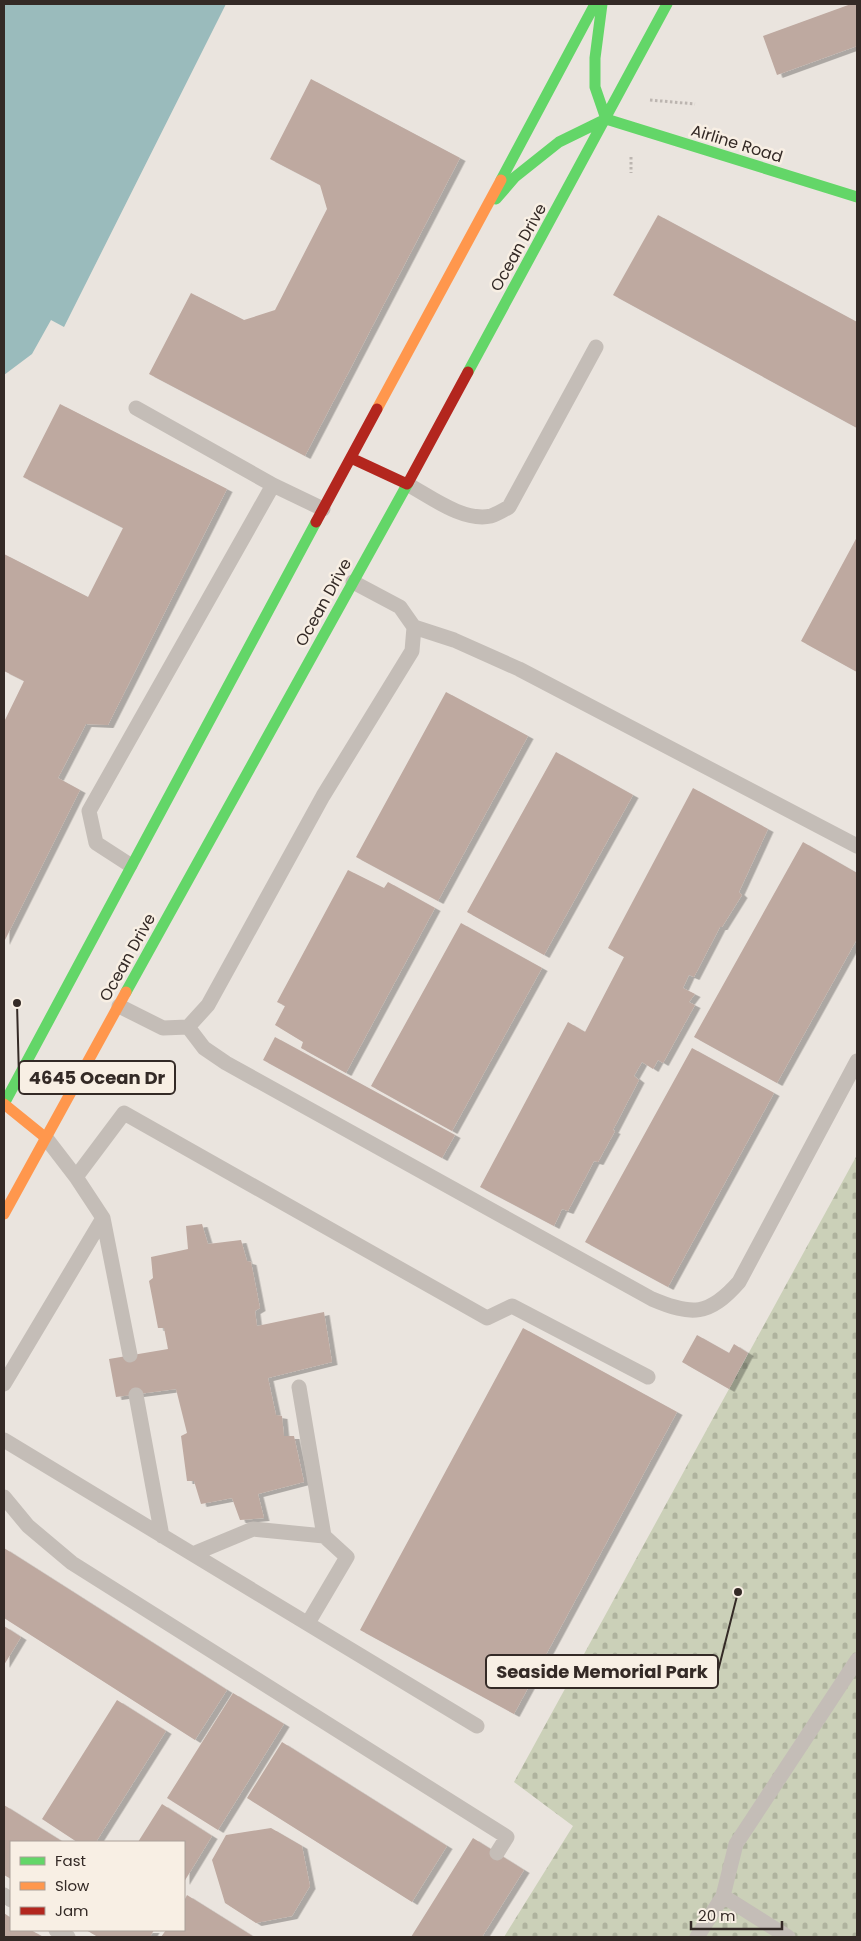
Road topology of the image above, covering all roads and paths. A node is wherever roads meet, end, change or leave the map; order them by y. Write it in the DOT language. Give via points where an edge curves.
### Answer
graph roads {
  1 [pos="595,4"];
  2 [pos="602,4"];
  3 [pos="667,4"];
  4 [pos="648,103"];
  5 [pos="695,104"];
  6 [pos="606,119"];
  7 [pos="631,157"];
  8 [pos="631,173"];
  9 [pos="857,198"];
  10 [pos="482,216"];
  11 [pos="596,347"];
  12 [pos="136,408"];
  13 [pos="351,458"];
  14 [pos="407,484"];
  15 [pos="273,485"];
  16 [pos="323,510"];
  17 [pos="353,582"];
  18 [pos="414,627"];
  19 [pos="857,846"];
  20 [pos="130,865"];
  21 [pos="119,1006"];
  22 [pos="188,1027"];
  23 [pos="857,1061"];
  24 [pos="4,1104"];
  25 [pos="46,1138"];
  26 [pos="76,1177"];
  27 [pos="4,1214"];
  28 [pos="102,1218"];
  29 [pos="130,1356"];
  30 [pos="648,1377"];
  31 [pos="4,1384"];
  32 [pos="299,1388"];
  33 [pos="136,1395"];
  34 [pos="4,1440"];
  35 [pos="4,1497"];
  36 [pos="162,1536"];
  37 [pos="324,1536"];
  38 [pos="193,1554"];
  39 [pos="308,1623"];
  40 [pos="857,1660"];
  41 [pos="477,1726"];
  42 [pos="497,1853"];
  43 [pos="722,1896"];
  44 [pos="696,1937"];
  45 [pos="788,1937"];
  1 -- 10 [label="main road"];
  2 -- 6 [label="main road" via="595,87"];
  3 -- 6 [label="main road, Ocean Drive"];
  4 -- 5 [label="path" via="650,99"];
  6 -- 9 [label="main road, Airline Road"];
  6 -- 10 [label="main road" via="559,142 514,177"];
  6 -- 14 [label="main road, Ocean Drive"];
  7 -- 8 [label="path"];
  10 -- 13 [label="main road"];
  11 -- 14 [label="lane" via="510,507 492,516 474,517"];
  12 -- 15 [label="lane"];
  13 -- 14 [label="main road"];
  13 -- 16 [label="main road"];
  14 -- 17 [label="main road, Ocean Drive"];
  15 -- 16 [label="lane"];
  15 -- 20 [label="lane" via="89,811 96,843"];
  16 -- 20 [label="main road"];
  17 -- 18 [label="lane" via="400,607"];
  17 -- 21 [label="main road, Ocean Drive"];
  18 -- 19 [label="lane" via="454,640 519,669"];
  18 -- 22 [label="lane" via="412,652 322,796 208,1005"];
  20 -- 24 [label="main road"];
  21 -- 22 [label="lane" via="163,1028"];
  21 -- 25 [label="main road, Ocean Drive"];
  22 -- 23 [label="lane" via="204,1048 226,1063 677,1310 700,1310 722,1300 739,1282"];
  24 -- 25 [label="main road"];
  25 -- 26 [label="lane"];
  25 -- 27 [label="main road, Ocean Drive"];
  26 -- 28 [label="lane"];
  26 -- 30 [label="lane" via="124,1113 487,1318 512,1306"];
  28 -- 29 [label="lane"];
  28 -- 31 [label="lane"];
  32 -- 37 [label="lane"];
  33 -- 36 [label="lane"];
  34 -- 36 [label="lane"];
  35 -- 42 [label="lane" via="28,1526 72,1563 507,1837"];
  36 -- 38 [label="lane"];
  37 -- 38 [label="lane" via="253,1530"];
  37 -- 39 [label="lane" via="347,1557"];
  38 -- 39 [label="lane"];
  39 -- 41 [label="lane"];
  40 -- 43 [label="lane" via="736,1844"];
  43 -- 44 [label="lane"];
  43 -- 45 [label="lane"];
}
